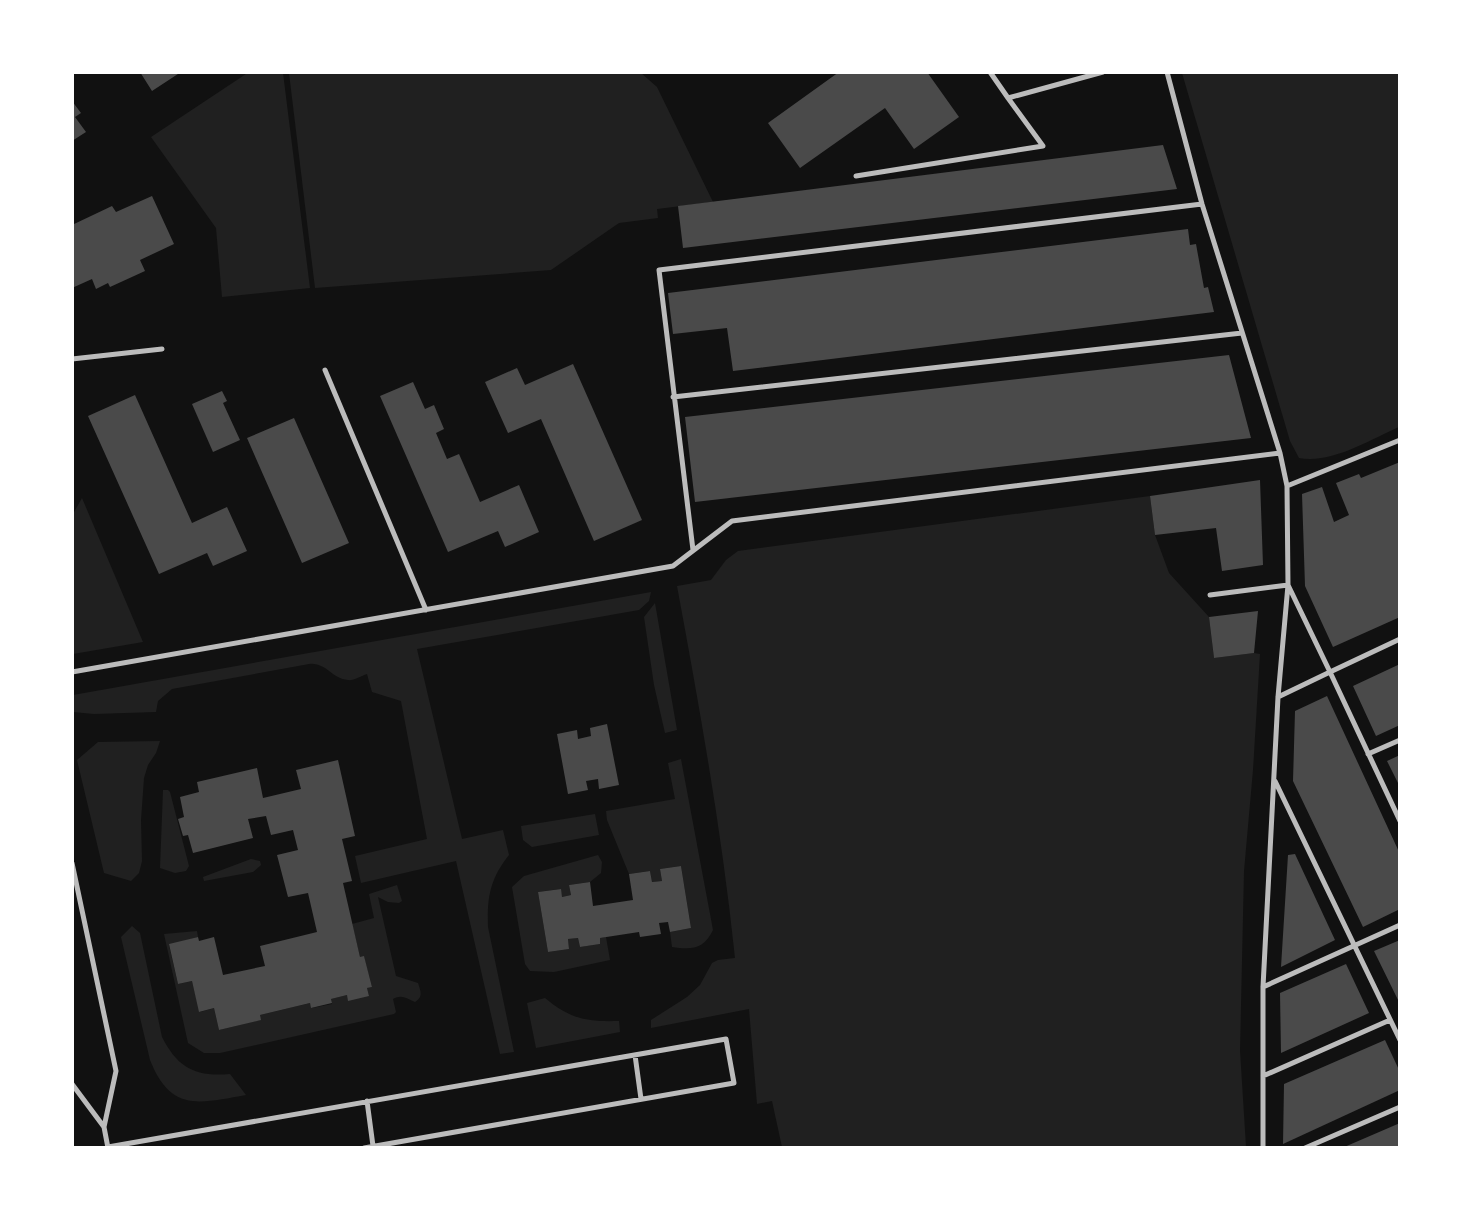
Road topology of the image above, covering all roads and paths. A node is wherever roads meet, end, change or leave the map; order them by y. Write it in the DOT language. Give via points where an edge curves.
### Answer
graph roads {
  1 [pos="990,72"];
  2 [pos="1103,72"];
  3 [pos="1167,72"];
  4 [pos="1008,98"];
  5 [pos="856,176"];
  6 [pos="1202,204"];
  7 [pos="1242,332"];
  8 [pos="162,349"];
  9 [pos="72,358"];
  10 [pos="325,370"];
  11 [pos="674,396"];
  12 [pos="1400,440"];
  13 [pos="1280,453"];
  14 [pos="1287,486"];
  15 [pos="693,550"];
  16 [pos="1288,585"];
  17 [pos="1210,595"];
  18 [pos="426,610"];
  19 [pos="1400,638"];
  20 [pos="72,672"];
  21 [pos="1330,672"];
  22 [pos="1278,696"];
  23 [pos="1400,740"];
  24 [pos="1368,754"];
  25 [pos="1275,780"];
  26 [pos="1400,821"];
  27 [pos="72,863"];
  28 [pos="1400,924"];
  29 [pos="1354,946"];
  30 [pos="1263,987"];
  31 [pos="1390,1020"];
  32 [pos="1400,1040"];
  33 [pos="635,1055"];
  34 [pos="1263,1076"];
  35 [pos="72,1084"];
  36 [pos="641,1099"];
  37 [pos="366,1101"];
  38 [pos="1400,1107"];
  39 [pos="104,1127"];
  40 [pos="374,1146"];
  41 [pos="108,1147"];
  42 [pos="364,1148"];
  43 [pos="1263,1148"];
  44 [pos="1305,1148"];
  1 -- 4 [label="street"];
  2 -- 4 [label="street"];
  3 -- 6 [label="street"];
  4 -- 5 [label="street" via="1043,146"];
  6 -- 7 [label="street"];
  6 -- 11 [label="street" via="659,270"];
  7 -- 11 [label="street"];
  7 -- 13 [label="street"];
  8 -- 9 [label="street"];
  10 -- 18 [label="street"];
  11 -- 15 [label="street"];
  12 -- 14 [label="street"];
  13 -- 14 [label="street"];
  13 -- 15 [label="street" via="732,521"];
  14 -- 16 [label="street"];
  15 -- 18 [label="street" via="674,566"];
  16 -- 17 [label="street"];
  16 -- 21 [label="street"];
  16 -- 22 [label="street"];
  18 -- 20 [label="street"];
  19 -- 21 [label="street"];
  21 -- 22 [label="street"];
  21 -- 24 [label="street"];
  22 -- 25 [label="street"];
  23 -- 24 [label="street"];
  24 -- 26 [label="street"];
  25 -- 29 [label="street"];
  25 -- 30 [label="street"];
  27 -- 39 [label="street" via="116,1071"];
  28 -- 29 [label="street"];
  29 -- 30 [label="street"];
  29 -- 31 [label="street"];
  30 -- 34 [label="street"];
  31 -- 32 [label="street"];
  31 -- 34 [label="street"];
  33 -- 36 [label="street"];
  33 -- 36 [label="street" via="726,1039 734,1083"];
  33 -- 37 [label="street"];
  34 -- 43 [label="street"];
  35 -- 39 [label="street"];
  36 -- 40 [label="street"];
  37 -- 40 [label="street"];
  37 -- 41 [label="street"];
  38 -- 44 [label="street"];
  39 -- 41 [label="street"];
  40 -- 42 [label="street"];
}
